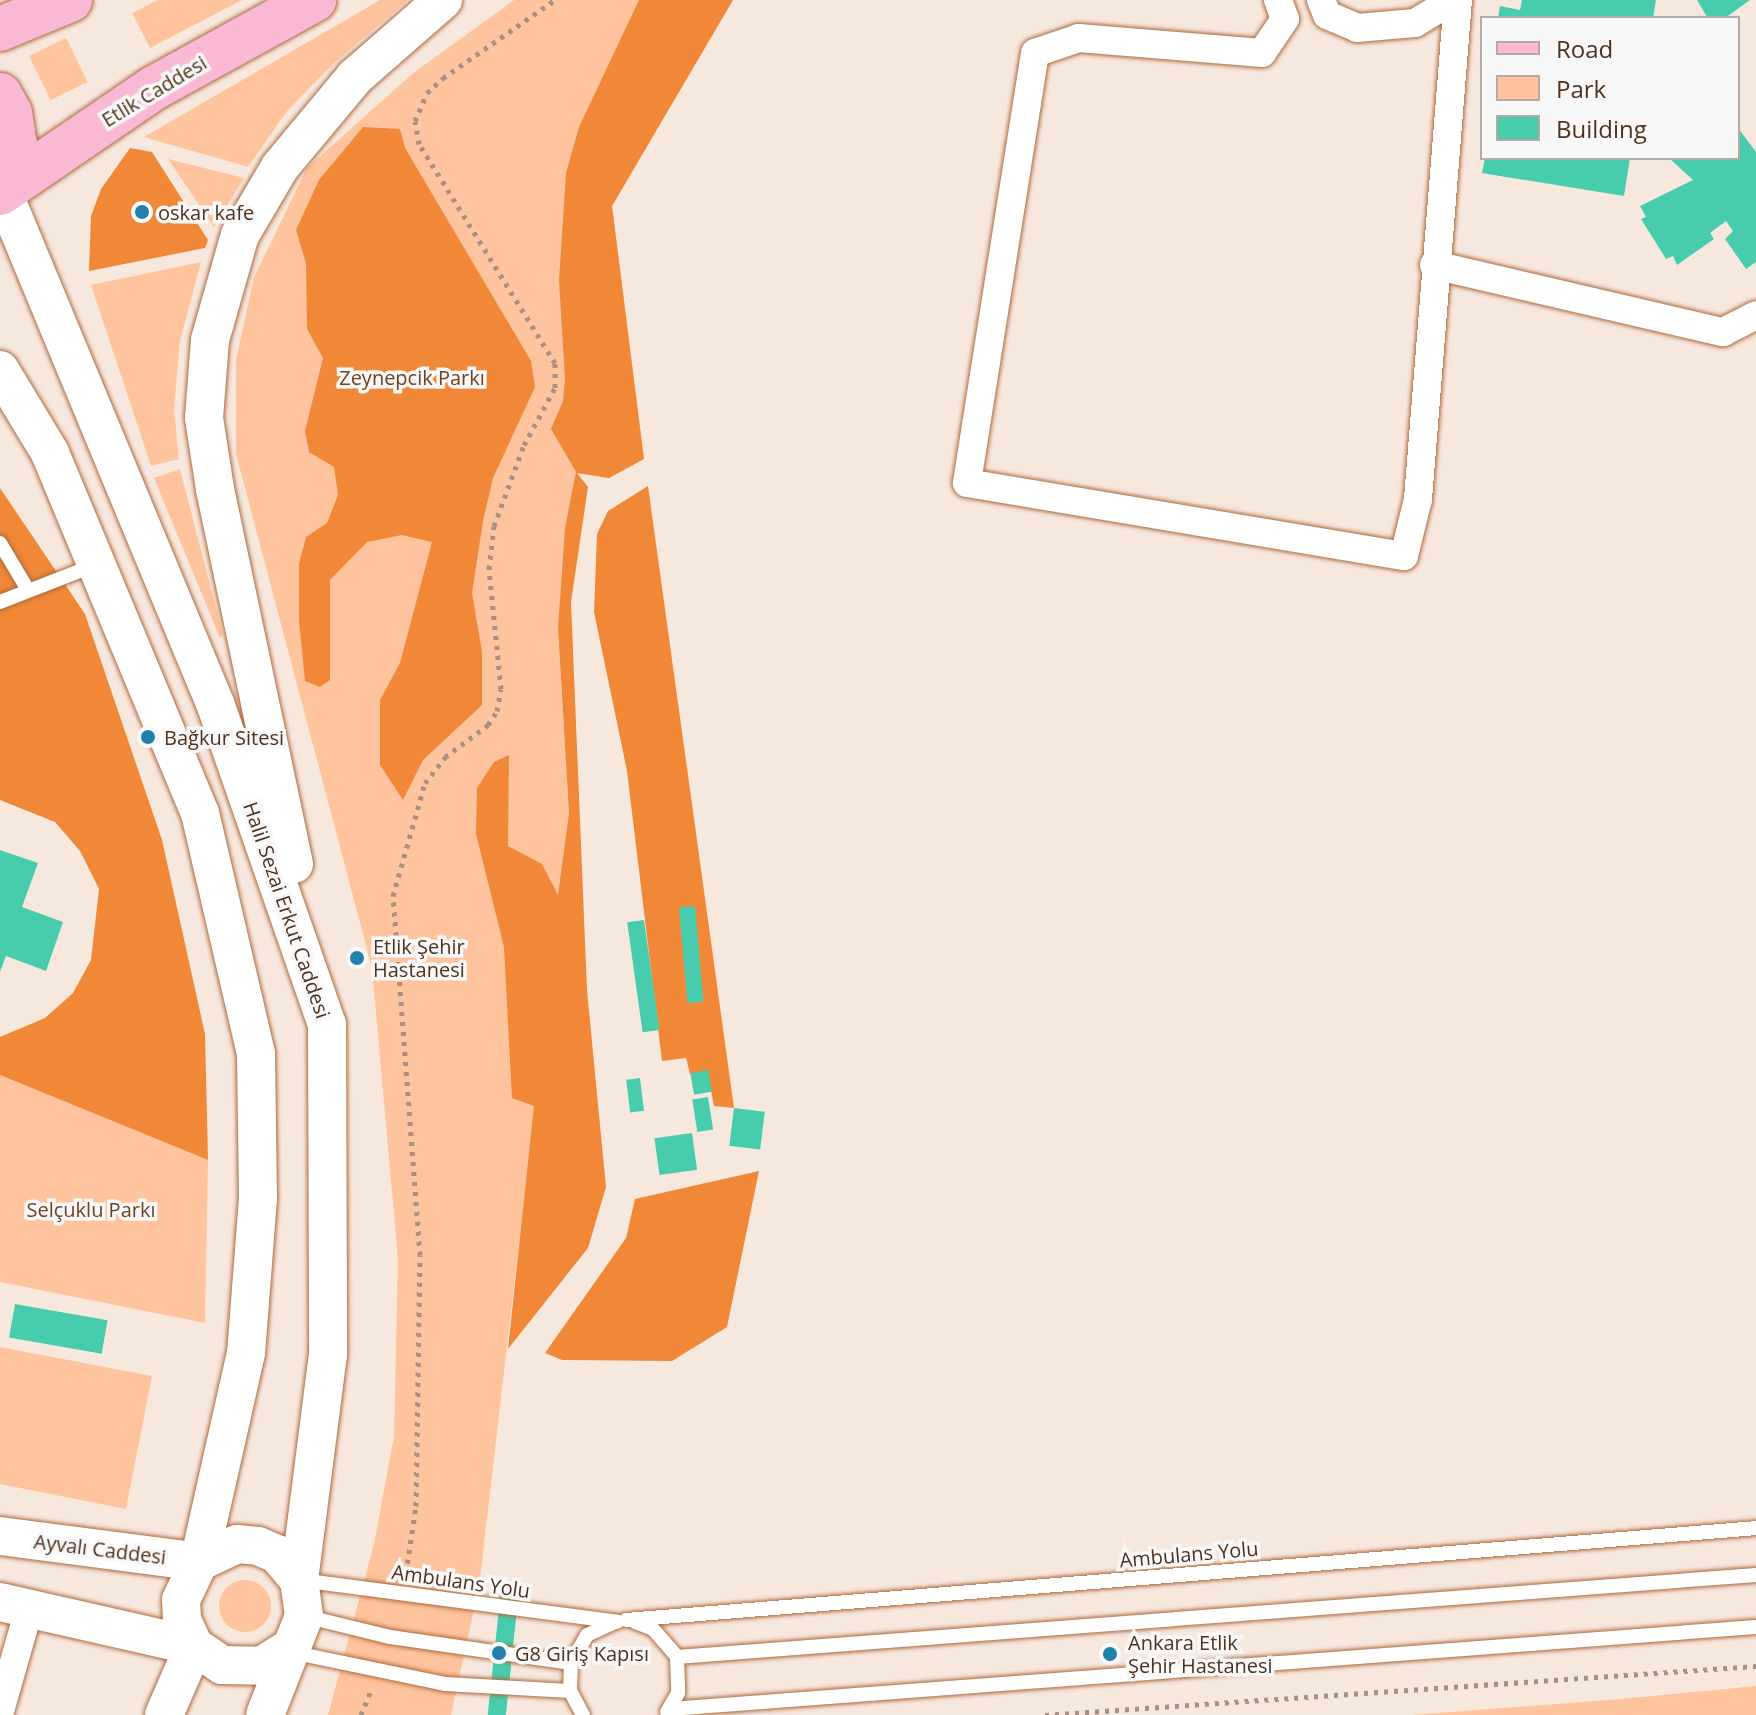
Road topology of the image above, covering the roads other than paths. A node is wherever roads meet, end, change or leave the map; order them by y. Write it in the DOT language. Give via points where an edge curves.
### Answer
graph roads {
  1 [pos="70,0"];
  2 [pos="314,0"];
  3 [pos="443,0"];
  4 [pos="1278,0"];
  5 [pos="1321,0"];
  6 [pos="1456,0"];
  7 [pos="0,29"];
  8 [pos="0,95"];
  9 [pos="1,192"];
  10 [pos="1434,265"];
  11 [pos="1756,315"];
  12 [pos="0,370"];
  13 [pos="0,543"];
  14 [pos="95,565"];
  15 [pos="28,590"];
  16 [pos="0,602"];
  17 [pos="327,1024"];
  18 [pos="1756,1528"];
  19 [pos="0,1536"];
  20 [pos="199,1562"];
  21 [pos="1756,1575"];
  22 [pos="302,1598"];
  23 [pos="15,1606"];
  24 [pos="621,1621"];
  25 [pos="1756,1627"];
  26 [pos="194,1646"];
  27 [pos="287,1650"];
  28 [pos="677,1657"];
  29 [pos="571,1663"];
  30 [pos="575,1706"];
  31 [pos="0,1711"];
  32 [pos="667,1712"];
  33 [pos="164,1715"];
  34 [pos="265,1715"];
  1 -- 7 [label="main road"];
  2 -- 9 [label="main road, Etlik Caddesi" via="154,88"];
  3 -- 17 [label="main road" via="355,77 306,131 249,215 218,302 205,382 215,489"];
  4 -- 10 [label="street" via="1285,19 1262,53 1079,38 1035,53 967,483 1404,556 1418,499"];
  5 -- 6 [label="street" via="1327,15 1357,28 1415,23"];
  6 -- 10 [label="street"];
  8 -- 9 [label="main road" via="10,113 15,143"];
  9 -- 17 [label="main road, Halil Sezai Erkut Caddesi" via="216,706"];
  10 -- 11 [label="street" via="1723,332"];
  12 -- 14 [label="main road" via="50,453"];
  13 -- 15 [label="lane"];
  14 -- 15 [label="lane"];
  14 -- 20 [label="main road" via="200,813 256,1054 258,1198 246,1353"];
  15 -- 16 [label="lane"];
  17 -- 22 [label="main road, Halil Sezai Erkut Caddesi" via="328,1354"];
  18 -- 24 [label="lane, Ambulans Yolu"];
  19 -- 20 [label="main road, Ayvalı Caddesi"];
  20 -- 22 [label="main road" via="237,1544 258,1546 277,1554"];
  20 -- 26 [label="main road" via="181,1600 182,1620"];
  21 -- 28 [label="lane"];
  22 -- 24 [label="lane, Ambulans Yolu" via="403,1593"];
  22 -- 27 [label="main road, Halil Sezai Erkut Caddesi"];
  22 -- 29 [label="lane" via="402,1639"];
  23 -- 26 [label="main road"];
  23 -- 31 [label="street"];
  24 -- 28 [label="lane" via="653,1629"];
  24 -- 29 [label="lane" via="587,1635"];
  25 -- 32 [label="lane"];
  26 -- 27 [label="main road" via="222,1665 241,1669 261,1666"];
  26 -- 33 [label="main road"];
  27 -- 30 [label="lane" via="377,1673"];
  27 -- 34 [label="main road, Halil Sezai Erkut Caddesi"];
  28 -- 32 [label="lane" via="679,1684"];
  29 -- 30 [label="lane"];
}
